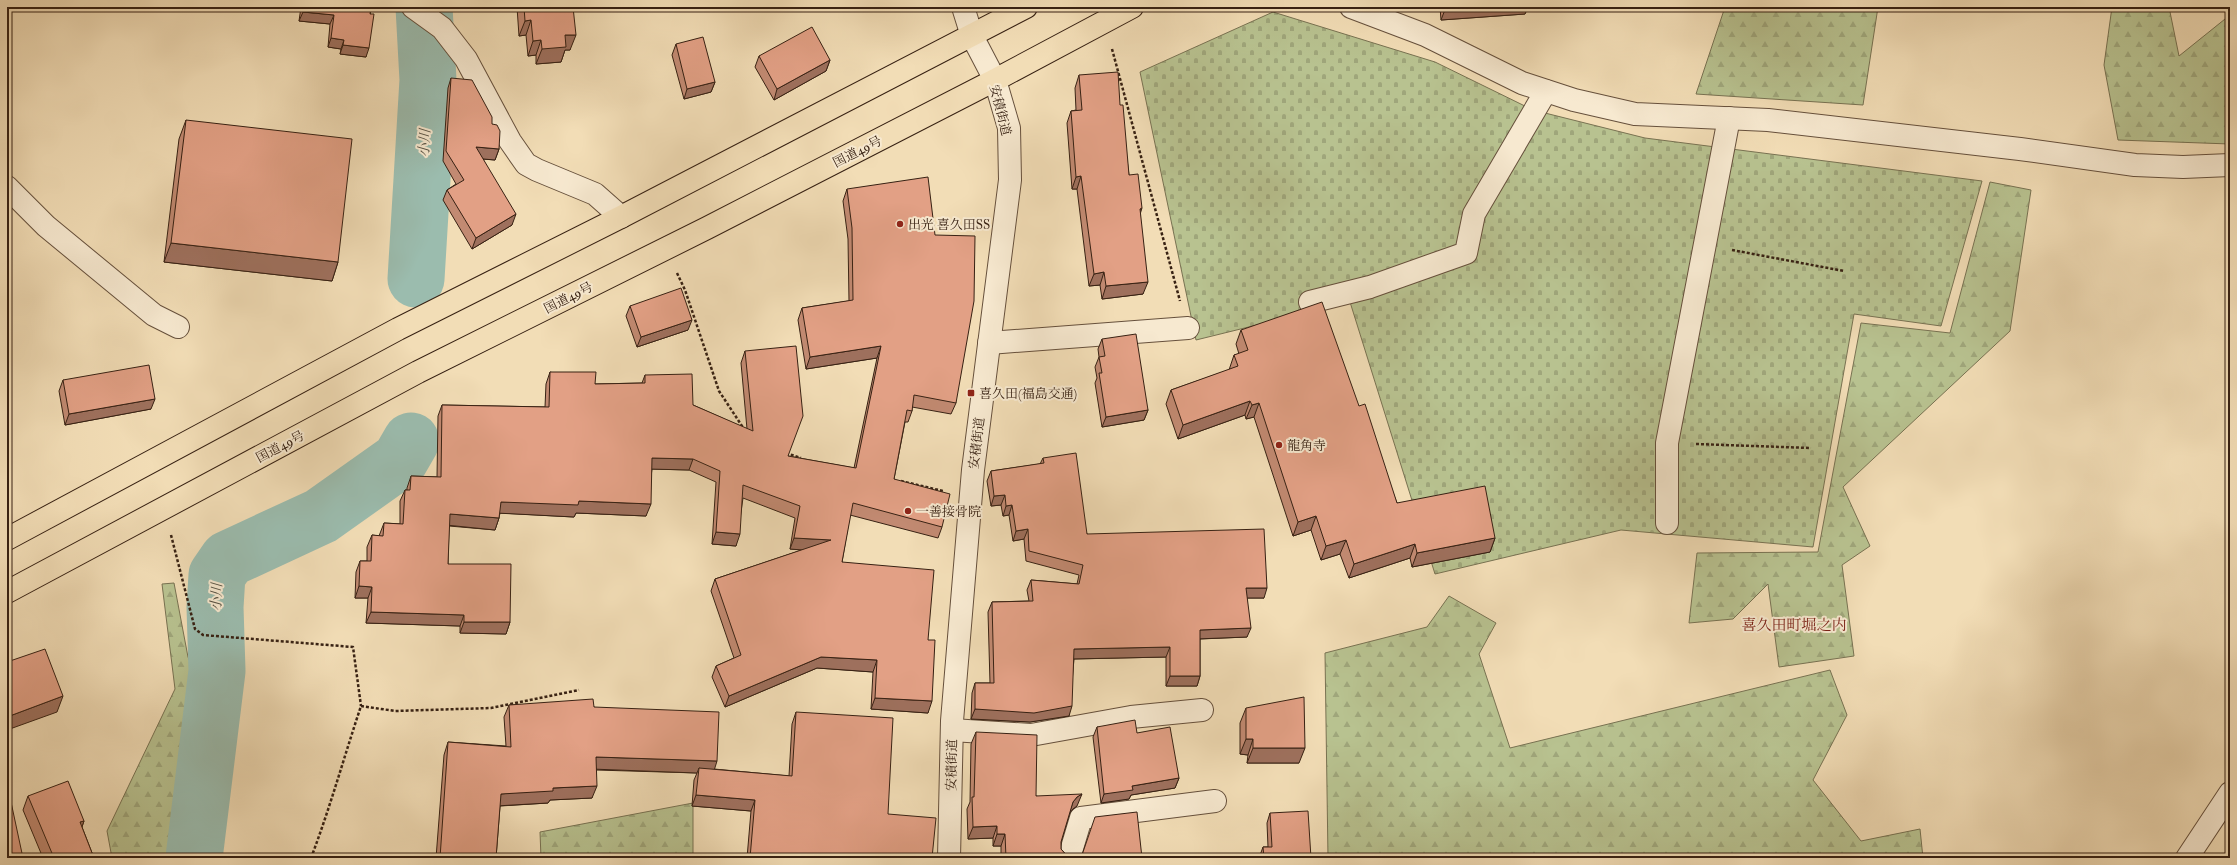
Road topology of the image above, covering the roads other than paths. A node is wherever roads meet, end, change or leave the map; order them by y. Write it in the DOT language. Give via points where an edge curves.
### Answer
graph roads {
  1 [pos="963,7"];
  2 [pos="1026,7"];
  3 [pos="1132,7"];
  4 [pos="1351,7"];
  5 [pos="416,9"];
  6 [pos="972,36"];
  7 [pos="995,80"];
  8 [pos="1546,91"];
  9 [pos="1729,118"];
  10 [pos="2230,165"];
  11 [pos="7,187"];
  12 [pos="621,217"];
  13 [pos="1310,302"];
  14 [pos="178,327"];
  15 [pos="1188,328"];
  16 [pos="989,343"];
  17 [pos="1667,523"];
  18 [pos="7,540"];
  19 [pos="7,592"];
  20 [pos="1202,710"];
  21 [pos="952,730"];
  22 [pos="2230,793"];
  23 [pos="1215,801"];
  24 [pos="949,858"];
  25 [pos="1069,858"];
  26 [pos="2187,858"];
  1 -- 6 [label="street, 安積街道"];
  2 -- 6 [label="highway"];
  3 -- 7 [label="highway, 国道49号"];
  4 -- 8 [label="street" via="1425,35 1522,83"];
  5 -- 12 [label="street" via="442,28 466,59 510,141 526,164 595,194"];
  6 -- 7 [label="street, 安積街道"];
  6 -- 12 [label="highway"];
  7 -- 16 [label="street, 安積街道" via="1009,128 1010,180"];
  7 -- 19 [label="highway, 国道49号" via="418,372"];
  8 -- 9 [label="street" via="1635,114"];
  8 -- 13 [label="street" via="1474,214 1466,253 1370,287"];
  9 -- 10 [label="street" via="1768,120 2020,149 2135,165"];
  9 -- 17 [label="street" via="1667,443"];
  11 -- 14 [label="street" via="46,226 154,315"];
  12 -- 18 [label="highway" via="398,329"];
  15 -- 16 [label="street"];
  16 -- 21 [label="street, 安積街道" via="971,497"];
  20 -- 21 [label="street" via="1131,717 1032,735"];
  21 -- 24 [label="street, 安積街道"];
  22 -- 26 [label="street"];
  23 -- 25 [label="street" via="1081,818"];
}
